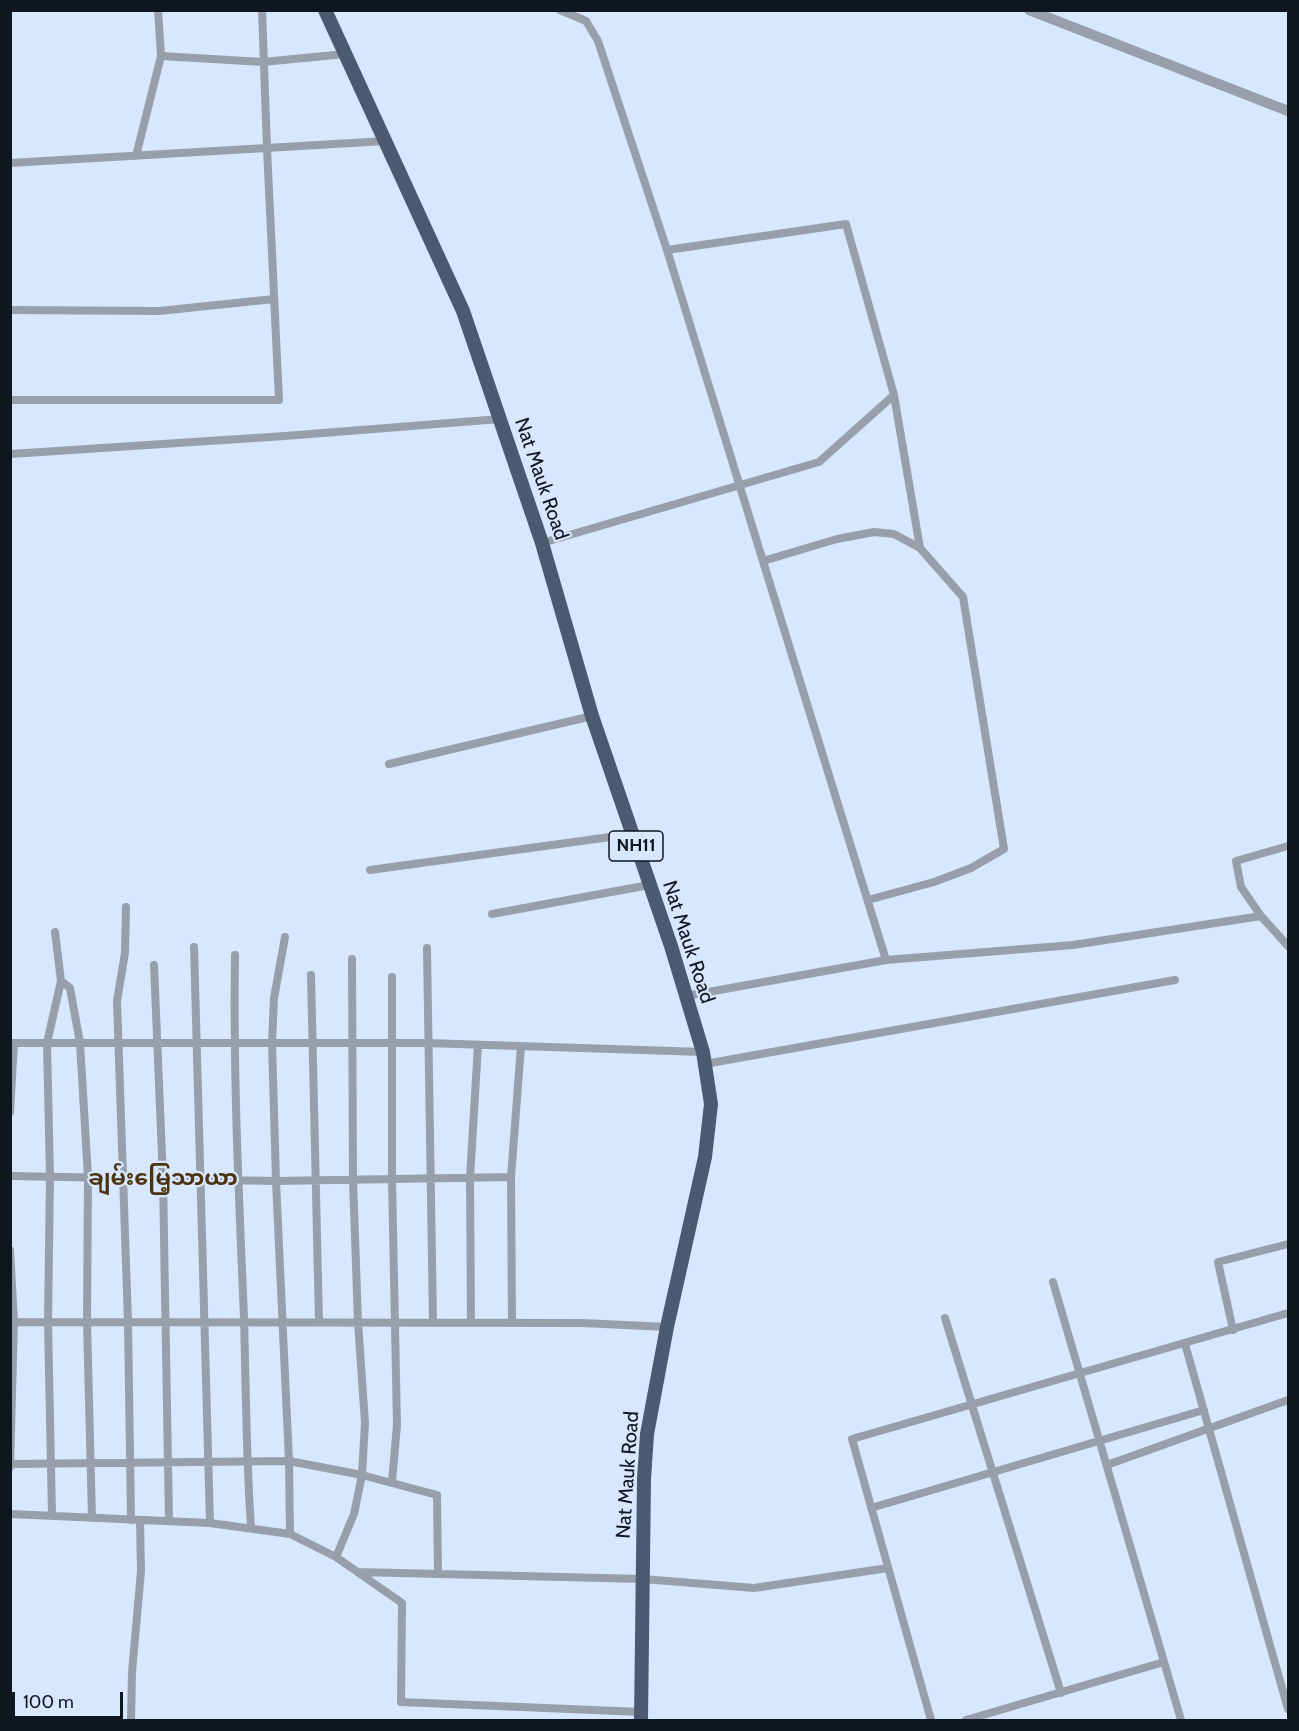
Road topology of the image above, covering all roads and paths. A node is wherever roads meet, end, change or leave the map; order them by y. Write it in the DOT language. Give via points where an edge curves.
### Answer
graph roads {
  1 [pos="158,10"];
  2 [pos="262,10"];
  3 [pos="326,10"];
  4 [pos="560,10"];
  5 [pos="1029,10"];
  6 [pos="345,54"];
  7 [pos="161,56"];
  8 [pos="264,62"];
  9 [pos="1288,111"];
  10 [pos="386,141"];
  11 [pos="267,148"];
  12 [pos="136,156"];
  13 [pos="10,163"];
  14 [pos="667,250"];
  15 [pos="274,299"];
  16 [pos="10,310"];
  17 [pos="894,395"];
  18 [pos="10,400"];
  19 [pos="500,418"];
  20 [pos="10,454"];
  21 [pos="740,485"];
  22 [pos="542,543"];
  23 [pos="920,548"];
  24 [pos="763,561"];
  25 [pos="592,717"];
  26 [pos="389,764"];
  27 [pos="632,834"];
  28 [pos="1288,846"];
  29 [pos="370,870"];
  30 [pos="649,885"];
  31 [pos="868,900"];
  32 [pos="126,907"];
  33 [pos="492,914"];
  34 [pos="1261,916"];
  35 [pos="55,932"];
  36 [pos="285,937"];
  37 [pos="1288,946"];
  38 [pos="195,947"];
  39 [pos="427,948"];
  40 [pos="235,955"];
  41 [pos="352,959"];
  42 [pos="886,960"];
  43 [pos="154,965"];
  44 [pos="311,975"];
  45 [pos="392,977"];
  46 [pos="1175,980"];
  47 [pos="61,981"];
  48 [pos="686,996"];
  49 [pos="12,1043"];
  50 [pos="47,1043"];
  51 [pos="80,1043"];
  52 [pos="118,1043"];
  53 [pos="156,1043"];
  54 [pos="196,1043"];
  55 [pos="233,1043"];
  56 [pos="272,1043"];
  57 [pos="312,1043"];
  58 [pos="353,1043"];
  59 [pos="392,1043"];
  60 [pos="428,1043"];
  61 [pos="478,1045"];
  62 [pos="521,1046"];
  63 [pos="704,1058"];
  64 [pos="10,1112"];
  65 [pos="10,1176"];
  66 [pos="50,1177"];
  67 [pos="88,1177"];
  68 [pos="511,1177"];
  69 [pos="124,1178"];
  70 [pos="470,1178"];
  71 [pos="163,1179"];
  72 [pos="202,1179"];
  73 [pos="392,1179"];
  74 [pos="430,1179"];
  75 [pos="238,1180"];
  76 [pos="315,1180"];
  77 [pos="353,1180"];
  78 [pos="276,1181"];
  79 [pos="1288,1246"];
  80 [pos="10,1250"];
  81 [pos="1053,1282"];
  82 [pos="1288,1314"];
  83 [pos="945,1318"];
  84 [pos="12,1322"];
  85 [pos="48,1322"];
  86 [pos="87,1322"];
  87 [pos="128,1322"];
  88 [pos="166,1322"];
  89 [pos="204,1322"];
  90 [pos="244,1322"];
  91 [pos="282,1322"];
  92 [pos="319,1322"];
  93 [pos="358,1322"];
  94 [pos="396,1323"];
  95 [pos="433,1323"];
  96 [pos="471,1323"];
  97 [pos="512,1323"];
  98 [pos="667,1327"];
  99 [pos="1233,1330"];
  100 [pos="1185,1344"];
  101 [pos="1080,1375"];
  102 [pos="1288,1400"];
  103 [pos="971,1406"];
  104 [pos="1204,1410"];
  105 [pos="1209,1429"];
  106 [pos="1100,1441"];
  107 [pos="168,1461"];
  108 [pos="208,1461"];
  109 [pos="290,1461"];
  110 [pos="90,1462"];
  111 [pos="130,1462"];
  112 [pos="246,1462"];
  113 [pos="51,1463"];
  114 [pos="11,1465"];
  115 [pos="1107,1465"];
  116 [pos="992,1472"];
  117 [pos="362,1474"];
  118 [pos="392,1482"];
  119 [pos="871,1508"];
  120 [pos="10,1514"];
  121 [pos="52,1516"];
  122 [pos="92,1518"];
  123 [pos="135,1520"];
  124 [pos="169,1521"];
  125 [pos="210,1523"];
  126 [pos="251,1527"];
  127 [pos="290,1534"];
  128 [pos="336,1557"];
  129 [pos="888,1568"];
  130 [pos="358,1572"];
  131 [pos="438,1574"];
  132 [pos="643,1579"];
  133 [pos="1164,1662"];
  134 [pos="1061,1693"];
  135 [pos="1288,1709"];
  136 [pos="641,1716"];
  137 [pos="131,1720"];
  138 [pos="932,1720"];
  139 [pos="966,1720"];
  140 [pos="1181,1720"];
  1 -- 7 [label="street"];
  2 -- 8 [label="street"];
  3 -- 6 [label="highway, Nat Mauk Road / NH11"];
  4 -- 14 [label="street" via="586,21 598,41"];
  5 -- 9 [label="street"];
  6 -- 8 [label="street"];
  6 -- 10 [label="highway, Nat Mauk Road / NH11"];
  7 -- 8 [label="street"];
  7 -- 12 [label="street"];
  8 -- 11 [label="street"];
  10 -- 11 [label="street"];
  10 -- 19 [label="highway, Nat Mauk Road / NH11" via="463,311"];
  11 -- 12 [label="street"];
  11 -- 15 [label="street"];
  12 -- 13 [label="street"];
  14 -- 17 [label="street" via="846,224"];
  14 -- 21 [label="street"];
  15 -- 16 [label="street" via="159,311"];
  15 -- 18 [label="street" via="279,400"];
  17 -- 21 [label="street" via="819,462"];
  17 -- 23 [label="street"];
  19 -- 20 [label="street"];
  19 -- 22 [label="highway, Nat Mauk Road / NH11"];
  21 -- 22 [label="street"];
  21 -- 24 [label="street"];
  22 -- 25 [label="highway, Nat Mauk Road / NH11"];
  23 -- 24 [label="street" via="894,534 874,532"];
  23 -- 31 [label="street" via="963,597 1004,849 971,868 934,882"];
  24 -- 31 [label="street"];
  25 -- 26 [label="street"];
  25 -- 27 [label="highway, Nat Mauk Road / NH11"];
  27 -- 29 [label="street"];
  27 -- 30 [label="highway, Nat Mauk Road / NH11"];
  28 -- 34 [label="street" via="1236,861 1241,887"];
  30 -- 33 [label="street"];
  30 -- 48 [label="highway, Nat Mauk Road / NH11"];
  31 -- 42 [label="street"];
  32 -- 52 [label="street" via="125,953 117,1001"];
  34 -- 37 [label="street"];
  34 -- 42 [label="street" via="1073,945"];
  35 -- 47 [label="street"];
  36 -- 56 [label="street" via="274,998"];
  38 -- 54 [label="street"];
  39 -- 60 [label="street"];
  40 -- 55 [label="street"];
  41 -- 58 [label="street"];
  42 -- 48 [label="street"];
  43 -- 53 [label="street"];
  44 -- 57 [label="street"];
  45 -- 59 [label="street"];
  46 -- 63 [label="street"];
  47 -- 50 [label="street"];
  47 -- 51 [label="street" via="70,988"];
  48 -- 63 [label="highway, Nat Mauk Road / NH11"];
  49 -- 50 [label="street"];
  49 -- 64 [label="street"];
  50 -- 51 [label="street"];
  50 -- 66 [label="street"];
  51 -- 52 [label="street"];
  51 -- 67 [label="street"];
  52 -- 53 [label="street"];
  52 -- 69 [label="street"];
  53 -- 54 [label="street"];
  53 -- 71 [label="street"];
  54 -- 55 [label="street"];
  54 -- 72 [label="street"];
  55 -- 56 [label="street"];
  55 -- 75 [label="street"];
  56 -- 57 [label="street"];
  56 -- 78 [label="street"];
  57 -- 58 [label="street"];
  57 -- 76 [label="street"];
  58 -- 59 [label="street"];
  58 -- 77 [label="street"];
  59 -- 60 [label="street"];
  59 -- 73 [label="street"];
  60 -- 61 [label="street"];
  60 -- 74 [label="street"];
  61 -- 62 [label="street"];
  61 -- 70 [label="street"];
  62 -- 63 [label="street"];
  62 -- 68 [label="street"];
  63 -- 98 [label="highway, Nat Mauk Road / NH11" via="711,1104 705,1157"];
  65 -- 66 [label="street"];
  66 -- 67 [label="street"];
  66 -- 85 [label="street"];
  67 -- 69 [label="street"];
  67 -- 86 [label="street"];
  68 -- 70 [label="street"];
  68 -- 97 [label="street"];
  69 -- 71 [label="street"];
  69 -- 87 [label="street"];
  70 -- 74 [label="street"];
  70 -- 96 [label="street"];
  71 -- 72 [label="street"];
  71 -- 88 [label="street"];
  72 -- 75 [label="street"];
  72 -- 89 [label="street"];
  73 -- 74 [label="street"];
  73 -- 77 [label="street"];
  73 -- 94 [label="street"];
  74 -- 95 [label="street"];
  75 -- 78 [label="street"];
  75 -- 90 [label="street"];
  76 -- 77 [label="street"];
  76 -- 78 [label="street"];
  76 -- 92 [label="street"];
  77 -- 93 [label="street"];
  78 -- 91 [label="street"];
  79 -- 99 [label="street" via="1218,1262"];
  80 -- 84 [label="street"];
  81 -- 101 [label="street"];
  82 -- 99 [label="street"];
  83 -- 103 [label="street"];
  84 -- 85 [label="street"];
  84 -- 114 [label="street"];
  85 -- 86 [label="street"];
  85 -- 113 [label="street"];
  86 -- 87 [label="street"];
  86 -- 110 [label="street"];
  87 -- 88 [label="street"];
  87 -- 111 [label="street"];
  88 -- 89 [label="street"];
  88 -- 107 [label="street"];
  89 -- 90 [label="street"];
  89 -- 108 [label="street"];
  90 -- 91 [label="street"];
  90 -- 112 [label="street"];
  91 -- 92 [label="street"];
  91 -- 109 [label="street"];
  92 -- 93 [label="street"];
  93 -- 94 [label="street"];
  93 -- 117 [label="street" via="364,1423"];
  94 -- 95 [label="street"];
  94 -- 118 [label="street" via="397,1425"];
  95 -- 96 [label="street"];
  96 -- 97 [label="street"];
  97 -- 98 [label="street"];
  98 -- 132 [label="highway, Nat Mauk Road / NH11" via="647,1434"];
  99 -- 100 [label="street"];
  100 -- 101 [label="street"];
  100 -- 104 [label="street"];
  101 -- 103 [label="street"];
  101 -- 106 [label="street"];
  102 -- 105 [label="street"];
  103 -- 116 [label="street"];
  103 -- 119 [label="street" via="852,1439"];
  104 -- 105 [label="street"];
  104 -- 106 [label="street"];
  105 -- 115 [label="street"];
  105 -- 135 [label="street"];
  106 -- 115 [label="street"];
  106 -- 116 [label="street"];
  107 -- 108 [label="street"];
  107 -- 111 [label="street"];
  107 -- 124 [label="street"];
  108 -- 112 [label="street"];
  108 -- 125 [label="street"];
  109 -- 112 [label="street"];
  109 -- 117 [label="street"];
  109 -- 127 [label="street"];
  110 -- 111 [label="street"];
  110 -- 113 [label="street"];
  110 -- 122 [label="street"];
  111 -- 123 [label="street"];
  112 -- 126 [label="street"];
  113 -- 114 [label="street"];
  113 -- 121 [label="street"];
  115 -- 133 [label="street"];
  116 -- 119 [label="street"];
  116 -- 134 [label="street"];
  117 -- 118 [label="street"];
  117 -- 128 [label="street" via="354,1514"];
  118 -- 131 [label="street" via="437,1495"];
  119 -- 129 [label="street"];
  120 -- 121 [label="street"];
  121 -- 122 [label="street"];
  122 -- 123 [label="street"];
  123 -- 124 [label="street"];
  123 -- 137 [label="street" via="141,1571"];
  124 -- 125 [label="street"];
  125 -- 126 [label="street"];
  126 -- 127 [label="street"];
  127 -- 128 [label="street"];
  128 -- 130 [label="street"];
  129 -- 132 [label="street" via="754,1588"];
  129 -- 138 [label="street"];
  130 -- 131 [label="street"];
  130 -- 136 [label="street" via="402,1603 401,1702"];
  131 -- 132 [label="street"];
  132 -- 136 [label="highway, Nat Mauk Road / NH11"];
  133 -- 134 [label="street"];
  133 -- 140 [label="street"];
  134 -- 139 [label="street"];
}
